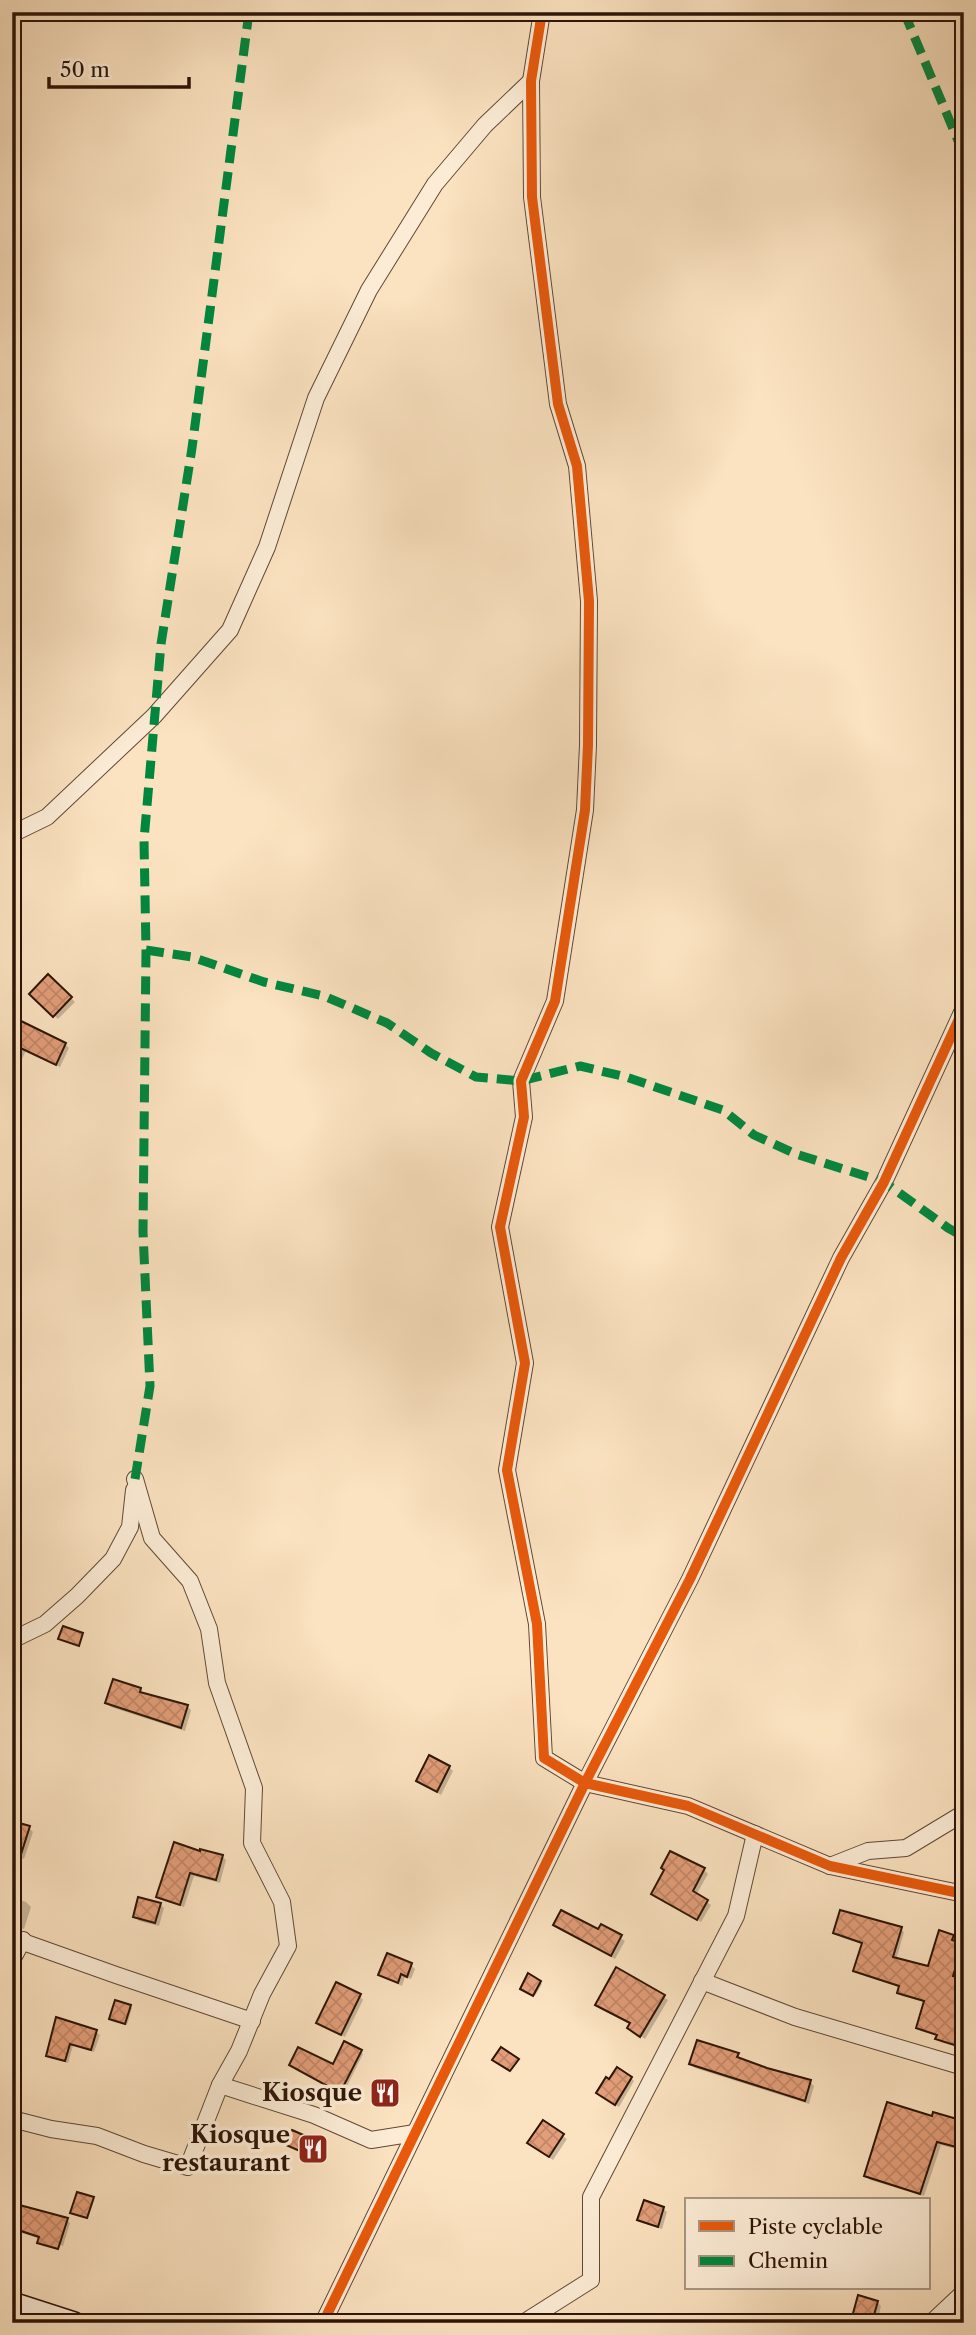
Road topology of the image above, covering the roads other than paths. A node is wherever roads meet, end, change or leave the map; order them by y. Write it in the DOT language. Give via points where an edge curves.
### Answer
graph roads {
  1 [pos="542,12"];
  2 [pos="531,81"];
  3 [pos="12,834"];
  4 [pos="964,1007"];
  5 [pos="12,1640"];
  6 [pos="584,1783"];
  7 [pos="964,1813"];
  8 [pos="755,1835"];
  9 [pos="830,1866"];
  10 [pos="964,1894"];
  11 [pos="17,1939"];
  12 [pos="12,1960"];
  13 [pos="702,1981"];
  14 [pos="252,2021"];
  15 [pos="964,2067"];
  16 [pos="220,2085"];
  17 [pos="12,2119"];
  18 [pos="415,2133"];
  19 [pos="964,2292"];
  20 [pos="12,2303"];
  21 [pos="74,2323"];
  22 [pos="323,2323"];
  23 [pos="523,2323"];
  24 [pos="931,2323"];
  1 -- 2 [label="street"];
  2 -- 3 [label="street" via="485,125 435,184 369,290 316,398 267,547 230,630 155,716 57,808"];
  2 -- 6 [label="street" via="532,197 558,404 577,466 589,601 588,745 585,810 555,1001 521,1081 524,1117 500,1227 525,1363 507,1470 537,1624 544,1758"];
  4 -- 6 [label="street" via="690,1579"];
  5 -- 14 [label="street" via="45,1624 113,1559 130,1527 135,1479 152,1538 190,1581 209,1629 217,1683 254,1787 252,1843 282,1902 288,1946"];
  6 -- 8 [label="street" via="688,1806"];
  6 -- 18 [label="street"];
  7 -- 9 [label="street" via="906,1848 869,1851"];
  8 -- 9 [label="street"];
  8 -- 13 [label="street" via="736,1916"];
  9 -- 10 [label="street"];
  11 -- 12 [label="street"];
  11 -- 14 [label="street"];
  13 -- 15 [label="street" via="795,2017"];
  13 -- 23 [label="street" via="591,2197 591,2280"];
  14 -- 16 [label="street"];
  16 -- 17 [label="street" via="188,2167 97,2136"];
  16 -- 18 [label="street" via="314,2115 372,2140"];
  18 -- 22 [label="street"];
  19 -- 24 [label="street"];
  20 -- 21 [label="street"];
}
